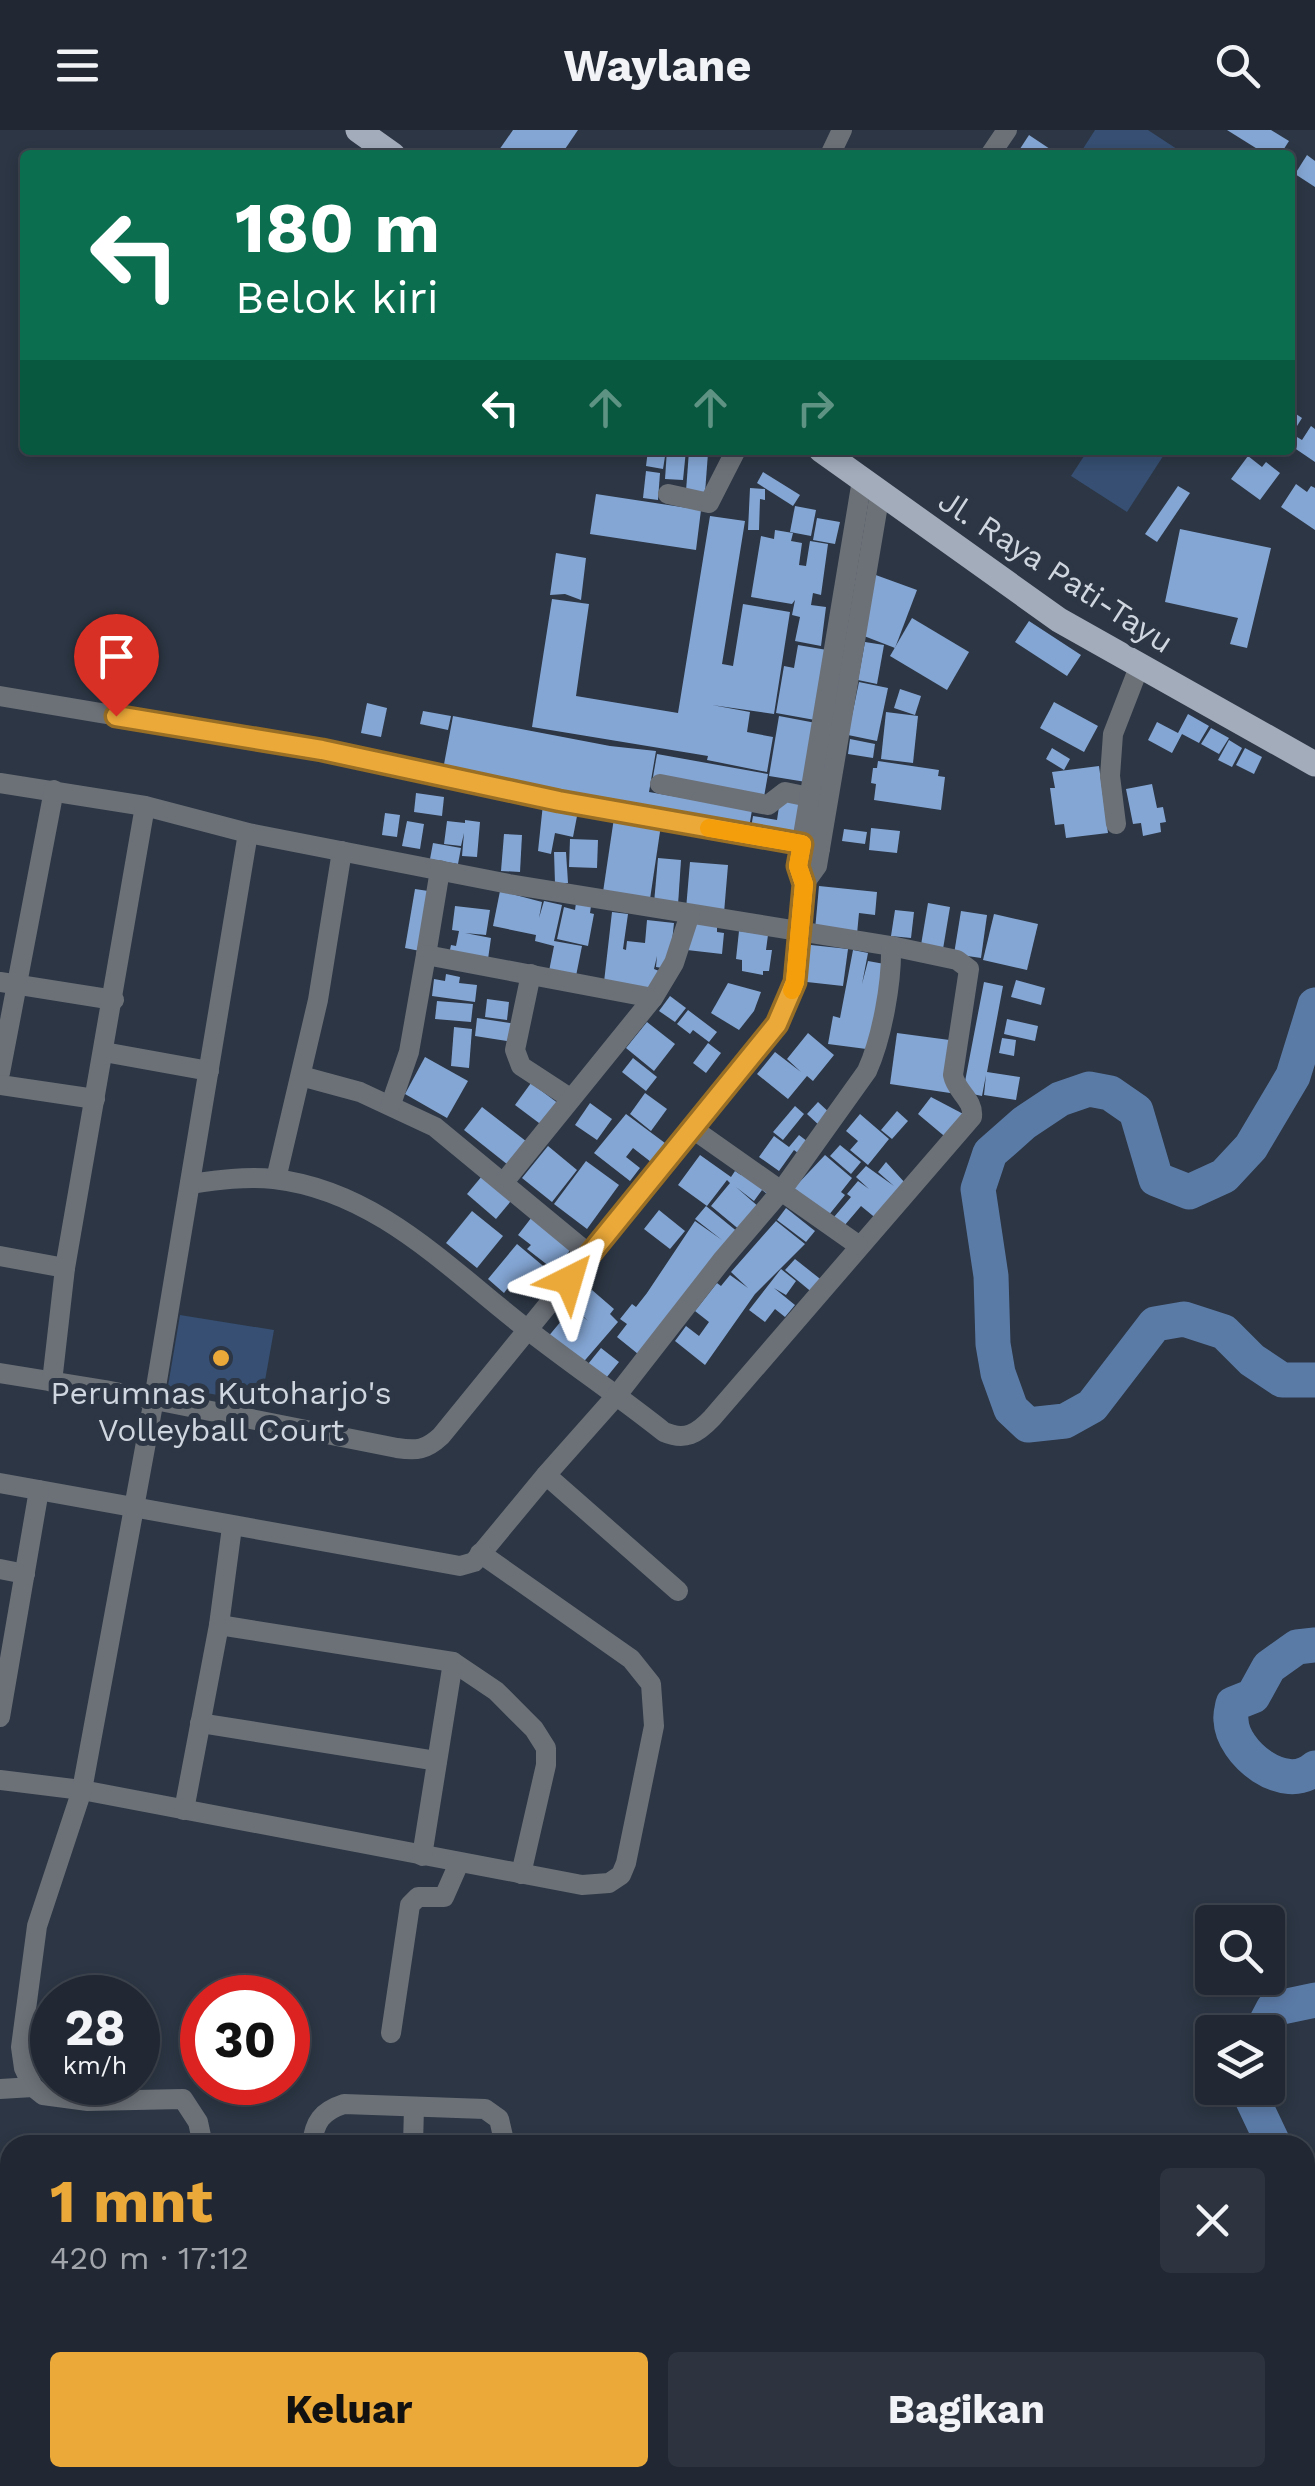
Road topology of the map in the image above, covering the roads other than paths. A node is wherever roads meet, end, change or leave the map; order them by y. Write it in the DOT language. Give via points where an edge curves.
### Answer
graph roads {
  1 [pos="358,130"];
  2 [pos="386,150"];
  3 [pos="733,455"];
  4 [pos="828,455"];
  5 [pos="871,487"];
  6 [pos="668,494"];
  7 [pos="1139,666"];
  8 [pos="0,696"];
  9 [pos="1315,764"];
  10 [pos="821,774"];
  11 [pos="0,783"];
  12 [pos="660,784"];
  13 [pos="54,790"];
  14 [pos="808,796"];
  15 [pos="144,806"];
  16 [pos="1116,824"];
  17 [pos="248,832"];
  18 [pos="811,846"];
  19 [pos="342,851"];
  20 [pos="440,870"];
  21 [pos="690,914"];
  22 [pos="800,931"];
  23 [pos="892,946"];
  24 [pos="426,955"];
  25 [pos="530,974"];
  26 [pos="8,983"];
  27 [pos="654,998"];
  28 [pos="114,1000"];
  29 [pos="104,1052"];
  30 [pos="209,1072"];
  31 [pos="0,1074"];
  32 [pos="301,1076"];
  33 [pos="0,1085"];
  34 [pos="570,1098"];
  35 [pos="95,1099"];
  36 [pos="391,1104"];
  37 [pos="694,1129"];
  38 [pos="276,1179"];
  39 [pos="504,1182"];
  40 [pos="190,1184"];
  41 [pos="782,1190"];
  42 [pos="858,1245"];
  43 [pos="590,1255"];
  44 [pos="0,1256"];
  45 [pos="65,1268"];
  46 [pos="528,1330"];
  47 [pos="0,1373"];
  48 [pos="52,1382"];
  49 [pos="617,1395"];
  50 [pos="154,1399"];
  51 [pos="546,1474"];
  52 [pos="0,1483"];
  53 [pos="39,1490"];
  54 [pos="132,1508"];
  55 [pos="232,1526"];
  56 [pos="480,1553"];
  57 [pos="0,1569"];
  58 [pos="25,1574"];
  59 [pos="678,1591"];
  60 [pos="219,1625"];
  61 [pos="453,1662"];
  62 [pos="0,1717"];
  63 [pos="200,1724"];
  64 [pos="437,1761"];
  65 [pos="0,1780"];
  66 [pos="82,1790"];
  67 [pos="184,1810"];
  68 [pos="422,1856"];
  69 [pos="460,1862"];
  70 [pos="521,1874"];
  71 [pos="392,2033"];
  72 [pos="30,2081"];
  73 [pos="30,2087"];
  74 [pos="0,2089"];
  75 [pos="160,2099"];
  76 [pos="414,2107"];
  77 [pos="201,2135"];
  78 [pos="314,2135"];
  79 [pos="413,2135"];
  80 [pos="503,2135"];
  1 -- 2 [label="main road"];
  3 -- 6 [label="street" via="709,503"];
  4 -- 5 [label="main road, Jl. Raya Pati-Tayu"];
  5 -- 7 [label="main road, Jl. Raya Pati-Tayu" via="1060,620"];
  5 -- 10 [label="street"];
  7 -- 9 [label="main road, Jl. Raya Pati-Tayu"];
  7 -- 16 [label="street" via="1113,734"];
  8 -- 18 [label="street" via="322,750"];
  10 -- 14 [label="street"];
  10 -- 18 [label="street"];
  11 -- 13 [label="street"];
  12 -- 14 [label="street" via="768,806 785,792"];
  13 -- 15 [label="street"];
  13 -- 26 [label="street"];
  14 -- 18 [label="street"];
  15 -- 17 [label="street"];
  15 -- 28 [label="street"];
  17 -- 19 [label="street"];
  17 -- 30 [label="street"];
  18 -- 22 [label="street" via="798,866 804,884"];
  19 -- 20 [label="street"];
  19 -- 32 [label="street"];
  20 -- 21 [label="street"];
  20 -- 24 [label="street"];
  21 -- 22 [label="street"];
  21 -- 27 [label="street"];
  22 -- 23 [label="street"];
  22 -- 37 [label="street" via="795,982 777,1024"];
  23 -- 41 [label="street" via="874,1056"];
  23 -- 42 [label="street" via="956,960 968,969 954,1076 973,1112"];
  24 -- 25 [label="street"];
  24 -- 36 [label="street" via="409,1052"];
  25 -- 27 [label="street"];
  25 -- 34 [label="street" via="516,1059"];
  26 -- 28 [label="street"];
  26 -- 31 [label="street"];
  27 -- 34 [label="street"];
  28 -- 29 [label="street"];
  29 -- 30 [label="street"];
  29 -- 35 [label="street"];
  30 -- 40 [label="street"];
  32 -- 36 [label="street"];
  32 -- 38 [label="street"];
  33 -- 35 [label="street"];
  34 -- 39 [label="street"];
  35 -- 45 [label="street"];
  36 -- 39 [label="street" via="435,1127"];
  37 -- 41 [label="street"];
  37 -- 43 [label="street"];
  38 -- 40 [label="street"];
  38 -- 46 [label="street" via="370,1209"];
  39 -- 43 [label="street"];
  40 -- 50 [label="street"];
  41 -- 42 [label="street"];
  41 -- 49 [label="street"];
  42 -- 49 [label="street" via="700,1431 676,1438"];
  43 -- 46 [label="street"];
  44 -- 45 [label="street"];
  45 -- 48 [label="street"];
  46 -- 49 [label="street"];
  46 -- 50 [label="street" via="441,1436 417,1451"];
  47 -- 48 [label="street"];
  48 -- 50 [label="street"];
  49 -- 51 [label="street"];
  50 -- 54 [label="street"];
  51 -- 56 [label="street"];
  51 -- 59 [label="street"];
  52 -- 53 [label="street"];
  53 -- 54 [label="street"];
  53 -- 58 [label="street"];
  54 -- 55 [label="street"];
  54 -- 66 [label="street"];
  55 -- 56 [label="street" via="460,1566"];
  55 -- 60 [label="street"];
  56 -- 70 [label="street" via="631,1660 651,1684 654,1700 630,1850 620,1874 596,1886"];
  57 -- 58 [label="street"];
  58 -- 62 [label="street"];
  60 -- 61 [label="street"];
  60 -- 63 [label="street"];
  61 -- 64 [label="street"];
  61 -- 70 [label="street" via="496,1691 546,1748"];
  63 -- 64 [label="street"];
  63 -- 67 [label="street"];
  64 -- 68 [label="street"];
  65 -- 66 [label="street"];
  66 -- 67 [label="street"];
  66 -- 72 [label="street" via="42,1911 27,1984 21,2046"];
  67 -- 68 [label="street"];
  68 -- 69 [label="street"];
  69 -- 70 [label="street"];
  69 -- 71 [label="street" via="444,1897 418,1897 410,1905"];
  73 -- 74 [label="street"];
  75 -- 77 [label="street" via="184,2099"];
  76 -- 78 [label="street" via="344,2104 316,2121"];
  76 -- 79 [label="street"];
  76 -- 80 [label="street" via="485,2109 499,2119"];
}
